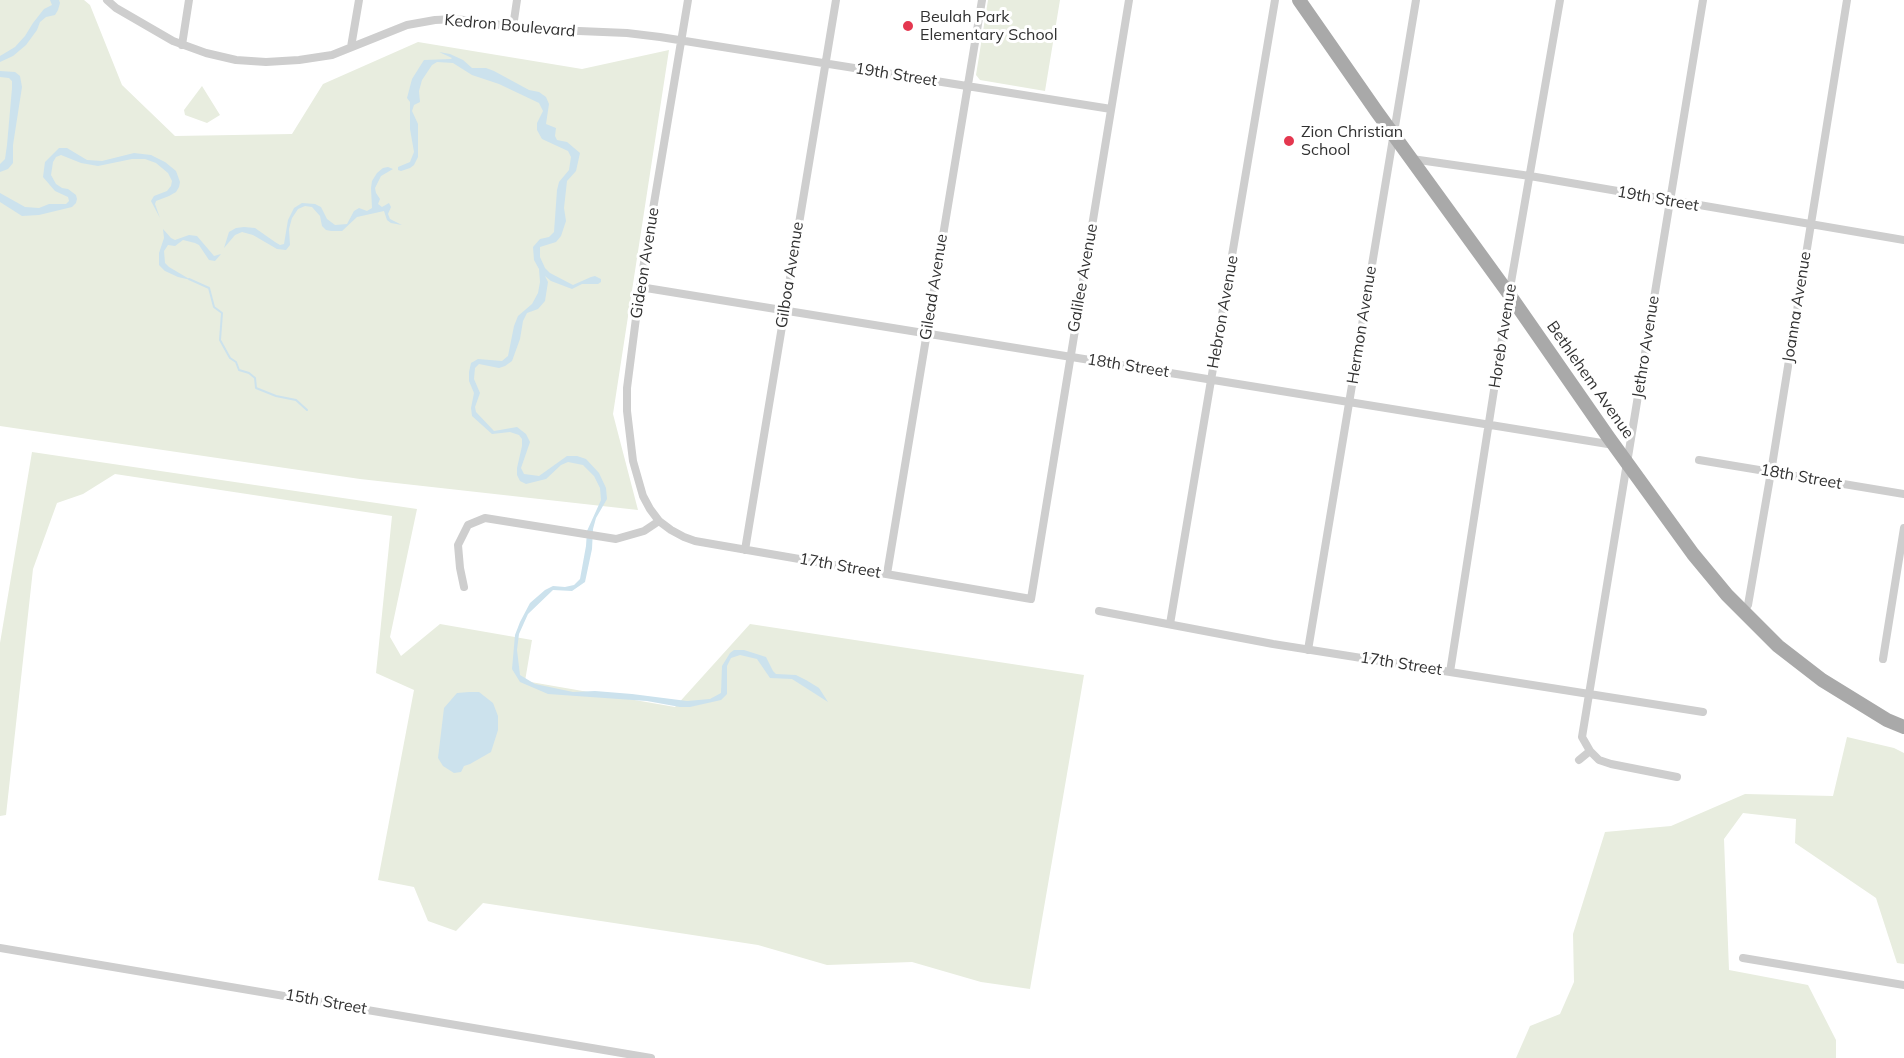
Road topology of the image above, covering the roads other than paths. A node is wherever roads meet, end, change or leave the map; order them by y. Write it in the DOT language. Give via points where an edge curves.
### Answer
graph roads {
  1 [pos="107,0"];
  2 [pos="189,0"];
  3 [pos="359,0"];
  4 [pos="518,0"];
  5 [pos="688,0"];
  6 [pos="836,0"];
  7 [pos="982,0"];
  8 [pos="1129,0"];
  9 [pos="1275,0"];
  10 [pos="1299,0"];
  11 [pos="1416,0"];
  12 [pos="1560,0"];
  13 [pos="1702,0"];
  14 [pos="1847,0"];
  15 [pos="513,27"];
  16 [pos="682,40"];
  17 [pos="182,45"];
  18 [pos="351,46"];
  19 [pos="825,63"];
  20 [pos="967,86"];
  21 [pos="1111,109"];
  22 [pos="1394,133"];
  23 [pos="1412,159"];
  24 [pos="1530,177"];
  25 [pos="1670,201"];
  26 [pos="1811,225"];
  27 [pos="1904,240"];
  28 [pos="640,286"];
  29 [pos="1509,294"];
  30 [pos="785,310"];
  31 [pos="926,333"];
  32 [pos="1070,356"];
  33 [pos="1211,380"];
  34 [pos="1350,402"];
  35 [pos="1488,424"];
  36 [pos="1615,445"];
  37 [pos="1699,460"];
  38 [pos="1627,462"];
  39 [pos="1771,472"];
  40 [pos="1904,495"];
  41 [pos="659,520"];
  42 [pos="1904,528"];
  43 [pos="745,550"];
  44 [pos="1037,555"];
  45 [pos="887,574"];
  46 [pos="464,587"];
  47 [pos="1099,611"];
  48 [pos="1743,613"];
  49 [pos="1170,624"];
  50 [pos="1308,650"];
  51 [pos="1882,659"];
  52 [pos="1450,672"];
  53 [pos="1590,695"];
  54 [pos="1703,712"];
  55 [pos="1904,727"];
  56 [pos="1590,751"];
  57 [pos="1580,760"];
  58 [pos="1677,777"];
  59 [pos="0,948"];
  60 [pos="1743,958"];
  61 [pos="1904,985"];
  62 [pos="651,1058"];
  1 -- 17 [label="street, Kedron Boulevard" via="147,28"];
  2 -- 17 [label="street"];
  3 -- 18 [label="street"];
  4 -- 15 [label="street"];
  5 -- 16 [label="street, Gideon Avenue"];
  6 -- 19 [label="street, Gilboa Avenue"];
  7 -- 20 [label="street, Gilead Avenue"];
  8 -- 21 [label="street, Galilee Avenue"];
  9 -- 33 [label="street, Hebron Avenue"];
  10 -- 22 [label="main road, Bethlehem Avenue"];
  11 -- 22 [label="street, Hermon Avenue"];
  12 -- 24 [label="street, Horeb Avenue"];
  13 -- 25 [label="street, Jethro Avenue"];
  14 -- 26 [label="street, Joanna Avenue"];
  15 -- 16 [label="street, Kedron Boulevard"];
  15 -- 18 [label="street, Kedron Boulevard" via="474,20 435,20 407,25"];
  16 -- 19 [label="street, 19th Street"];
  16 -- 28 [label="street, Gideon Avenue"];
  17 -- 18 [label="street, Kedron Boulevard" via="236,60 266,62 332,55"];
  19 -- 20 [label="street, 19th Street"];
  19 -- 30 [label="street, Gilboa Avenue"];
  20 -- 21 [label="street, 19th Street"];
  20 -- 31 [label="street, Gilead Avenue"];
  21 -- 32 [label="street, Galilee Avenue"];
  22 -- 23 [label="main road, Bethlehem Avenue"];
  22 -- 34 [label="street, Hermon Avenue"];
  23 -- 24 [label="street, 19th Street"];
  23 -- 29 [label="main road, Bethlehem Avenue"];
  24 -- 25 [label="street, 19th Street"];
  24 -- 29 [label="street, Horeb Avenue"];
  25 -- 26 [label="street, 19th Street"];
  25 -- 38 [label="street, Jethro Avenue"];
  26 -- 27 [label="street, 19th Street"];
  26 -- 39 [label="street, Joanna Avenue"];
  28 -- 30 [label="street, 18th Street"];
  28 -- 41 [label="street, Gideon Avenue" via="627,388 629,439 643,496"];
  29 -- 35 [label="street, Horeb Avenue"];
  29 -- 36 [label="main road, Bethlehem Avenue"];
  30 -- 31 [label="street, 18th Street"];
  30 -- 43 [label="street, Gilboa Avenue"];
  31 -- 32 [label="street, 18th Street"];
  31 -- 45 [label="street, Gilead Avenue"];
  32 -- 33 [label="street, 18th Street"];
  32 -- 44 [label="street, Galilee Avenue"];
  33 -- 34 [label="street, 18th Street"];
  33 -- 49 [label="street, Hebron Avenue"];
  34 -- 35 [label="street, 18th Street"];
  34 -- 50 [label="street, Hermon Avenue"];
  35 -- 36 [label="street, 18th Street"];
  35 -- 52 [label="street, Horeb Avenue"];
  36 -- 38 [label="main road, Bethlehem Avenue"];
  37 -- 39 [label="street, 18th Street"];
  38 -- 48 [label="main road, Bethlehem Avenue" via="1693,554"];
  38 -- 53 [label="street, Jethro Avenue"];
  39 -- 40 [label="street, 18th Street"];
  39 -- 48 [label="street, Joanna Avenue" via="1748,604"];
  41 -- 43 [label="street, 17th Street" via="684,537"];
  41 -- 46 [label="street" via="644,531 616,539 484,518 468,525 458,545"];
  42 -- 51 [label="street"];
  43 -- 45 [label="street, 17th Street"];
  44 -- 45 [label="street, 17th Street" via="1031,599"];
  47 -- 49 [label="street, 17th Street"];
  48 -- 55 [label="main road, Bethlehem Avenue" via="1822,680"];
  49 -- 50 [label="street, 17th Street"];
  50 -- 52 [label="street, 17th Street"];
  52 -- 53 [label="street, 17th Street"];
  53 -- 54 [label="street, 17th Street"];
  53 -- 56 [label="street, Jethro Avenue" via="1582,737"];
  56 -- 57 [label="street"];
  56 -- 58 [label="street" via="1611,764"];
  59 -- 62 [label="street, 15th Street"];
  60 -- 61 [label="street"];
}
